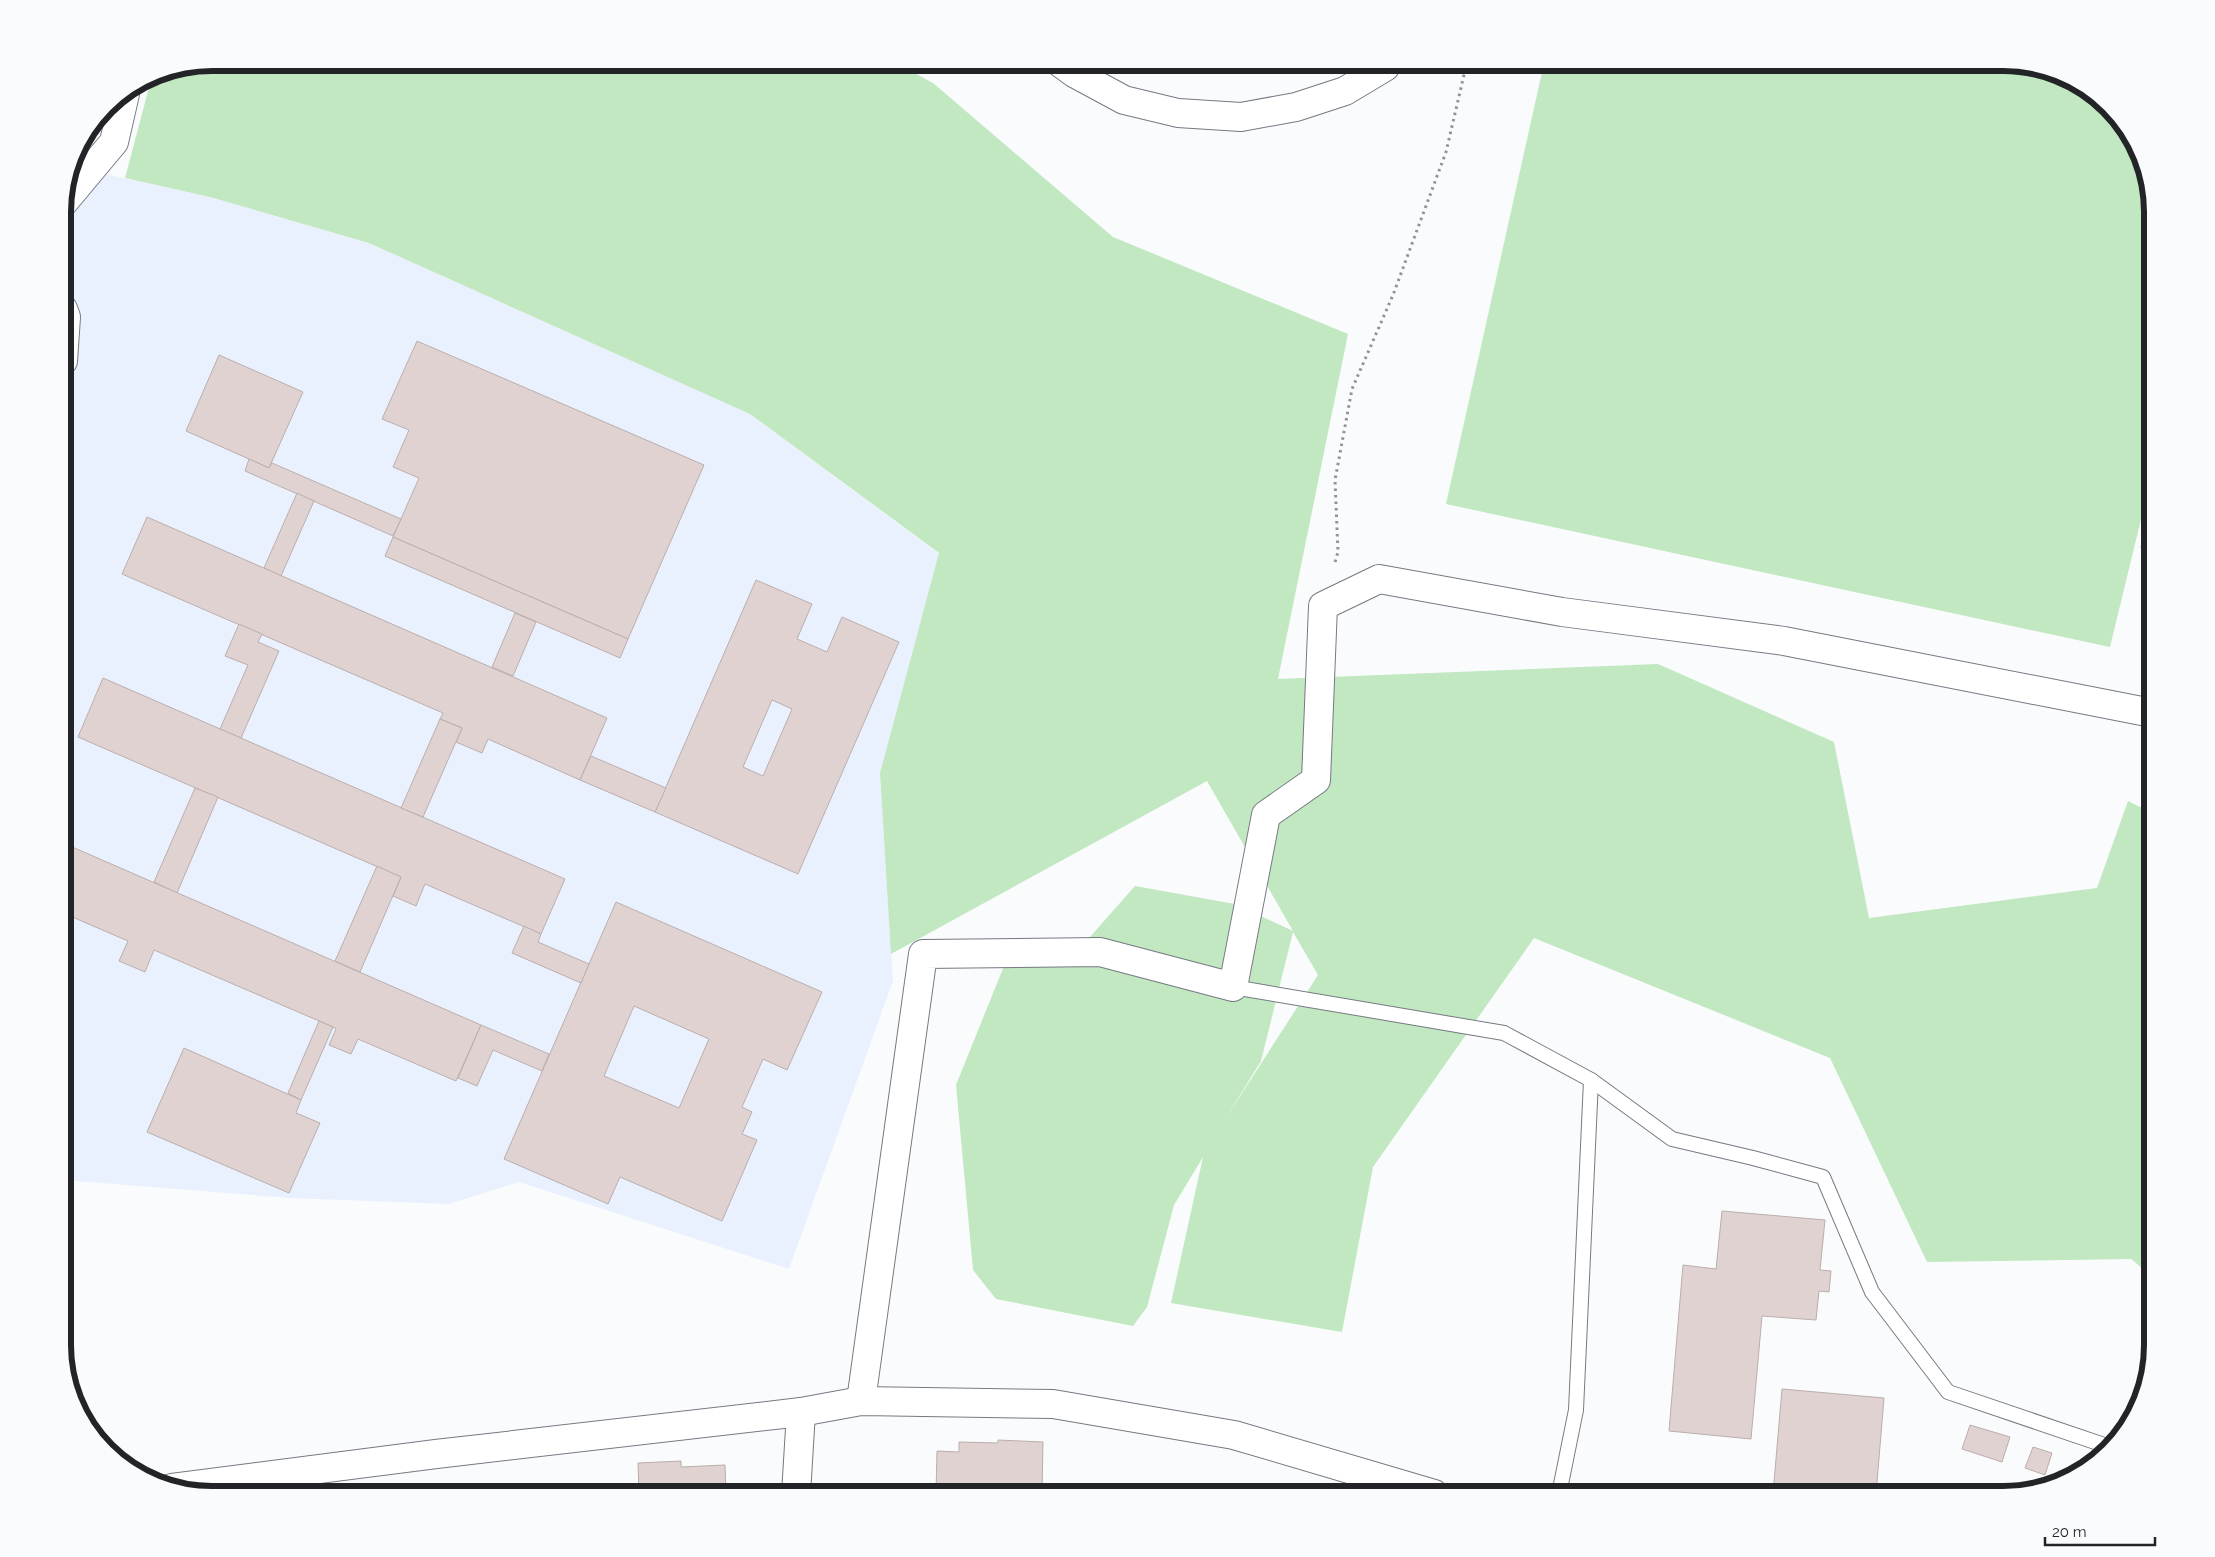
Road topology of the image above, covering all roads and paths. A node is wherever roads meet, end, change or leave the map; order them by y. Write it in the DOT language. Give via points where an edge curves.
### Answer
graph roads {
  1 [pos="1378,71"];
  2 [pos="1465,71"];
  3 [pos="1072,72"];
  4 [pos="123,103"];
  5 [pos="73,192"];
  6 [pos="1323,606"];
  7 [pos="2144,711"];
  8 [pos="1233,988"];
  9 [pos="1591,1080"];
  10 [pos="861,1401"];
  11 [pos="801,1412"];
  12 [pos="2102,1444"];
  13 [pos="195,1485"];
  14 [pos="796,1486"];
  15 [pos="1407,1486"];
  16 [pos="1561,1486"];
  1 -- 3 [label="street" via="1345,91 1296,107 1241,117 1178,113 1124,100"];
  2 -- 6 [label="path" via="1446,152 1393,295 1352,389 1335,480 1338,552"];
  4 -- 5 [label="street" via="114,142"];
  6 -- 7 [label="street" via="1379,579 1562,612 1784,641"];
  6 -- 8 [label="street" via="1316,780 1266,815"];
  8 -- 9 [label="lane" via="1504,1032"];
  8 -- 10 [label="street" via="1100,952 923,954"];
  9 -- 12 [label="lane" via="1672,1139 1822,1177 1872,1292 1948,1392"];
  9 -- 16 [label="lane" via="1576,1410"];
  10 -- 11 [label="street"];
  10 -- 15 [label="street" via="1053,1404 1234,1435"];
  11 -- 13 [label="street"];
  11 -- 14 [label="street"];
}
